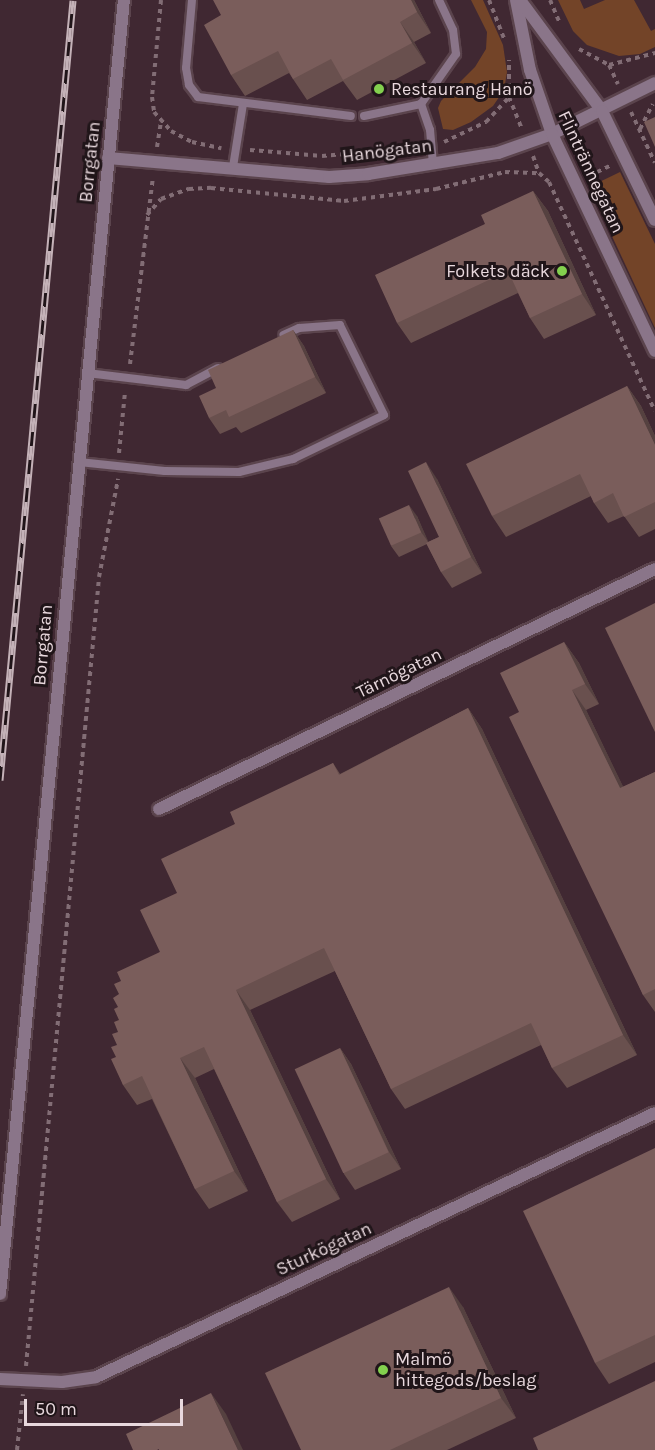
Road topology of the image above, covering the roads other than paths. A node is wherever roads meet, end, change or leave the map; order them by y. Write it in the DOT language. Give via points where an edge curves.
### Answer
graph roads {
  1 [pos="124,0"];
  2 [pos="192,0"];
  3 [pos="439,0"];
  4 [pos="518,0"];
  5 [pos="655,83"];
  6 [pos="243,104"];
  7 [pos="421,104"];
  8 [pos="602,111"];
  9 [pos="351,116"];
  10 [pos="364,116"];
  11 [pos="552,134"];
  12 [pos="108,158"];
  13 [pos="433,164"];
  14 [pos="233,167"];
  15 [pos="655,220"];
  16 [pos="278,338"];
  17 [pos="655,351"];
  18 [pos="227,364"];
  19 [pos="87,373"];
  20 [pos="79,462"];
  21 [pos="655,569"];
  22 [pos="159,809"];
  23 [pos="655,1113"];
  24 [pos="0,1294"];
  25 [pos="0,1380"];
  1 -- 12 [label="street, Borrgatan"];
  2 -- 6 [label="lane" via="186,68 189,85 198,97"];
  3 -- 7 [label="lane" via="453,30 456,54"];
  4 -- 8 [label="street, Flintrännegatan"];
  4 -- 11 [label="street, Flintrännegatan" via="530,70"];
  5 -- 8 [label="street, Hanögatan"];
  6 -- 9 [label="lane"];
  6 -- 14 [label="lane"];
  7 -- 10 [label="lane"];
  7 -- 13 [label="lane"];
  8 -- 11 [label="street, Hanögatan"];
  8 -- 15 [label="street, Flintrännegatan"];
  11 -- 13 [label="street, Hanögatan" via="498,153"];
  11 -- 17 [label="street, Flintrännegatan"];
  12 -- 14 [label="street, Hanögatan"];
  12 -- 19 [label="street, Borrgatan"];
  13 -- 14 [label="street, Hanögatan" via="329,177"];
  16 -- 20 [label="lane" via="298,328 340,325 384,415 293,459 239,472"];
  18 -- 19 [label="lane" via="186,385"];
  19 -- 20 [label="street, Borrgatan"];
  20 -- 24 [label="street, Borrgatan"];
  21 -- 22 [label="street, Tärnögatan"];
  23 -- 25 [label="street, Sturkögatan" via="96,1377 62,1382"];
}
